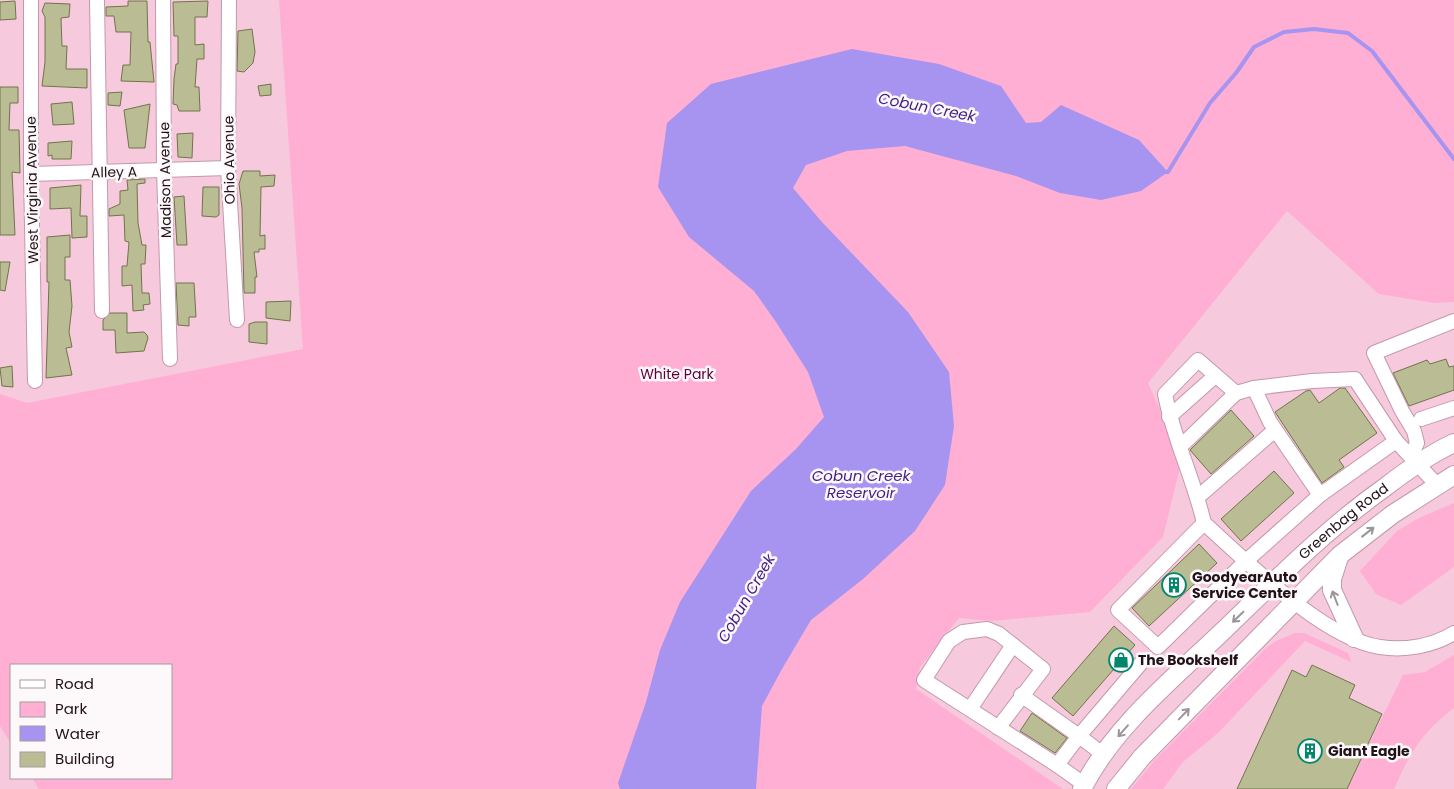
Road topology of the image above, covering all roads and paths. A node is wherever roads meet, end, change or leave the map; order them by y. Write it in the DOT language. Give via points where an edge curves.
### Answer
graph roads {
  1 [pos="31,0"];
  2 [pos="97,0"];
  3 [pos="164,0"];
  4 [pos="229,0"];
  5 [pos="228,168"];
  6 [pos="164,170"];
  7 [pos="99,172"];
  8 [pos="31,174"];
  9 [pos="102,311"];
  10 [pos="237,320"];
  11 [pos="1454,321"];
  12 [pos="170,360"];
  13 [pos="1215,376"];
  14 [pos="35,381"];
  15 [pos="1254,388"];
  16 [pos="1236,393"];
  17 [pos="1454,408"];
  18 [pos="1169,417"];
  19 [pos="1421,419"];
  20 [pos="1275,430"];
  21 [pos="1396,441"];
  22 [pos="1454,444"];
  23 [pos="1180,447"];
  24 [pos="1414,460"];
  25 [pos="1454,475"];
  26 [pos="1437,485"];
  27 [pos="1320,496"];
  28 [pos="1198,497"];
  29 [pos="1204,523"];
  30 [pos="1340,555"];
  31 [pos="1246,561"];
  32 [pos="1273,583"];
  33 [pos="1294,600"];
  34 [pos="1454,633"];
  35 [pos="1354,638"];
  36 [pos="1014,645"];
  37 [pos="1141,663"];
  38 [pos="1021,695"];
  39 [pos="970,709"];
  40 [pos="998,728"];
  41 [pos="1079,736"];
  42 [pos="1104,755"];
  43 [pos="1058,765"];
  44 [pos="1084,787"];
  45 [pos="1116,789"];
  1 -- 8 [label="street, West Virginia Avenue"];
  2 -- 7 [label="street"];
  3 -- 6 [label="street, Madison Avenue"];
  4 -- 5 [label="street, Ohio Avenue"];
  5 -- 6 [label="street, Alley A"];
  5 -- 10 [label="street, Ohio Avenue"];
  6 -- 7 [label="street, Alley A"];
  6 -- 12 [label="street, Madison Avenue"];
  7 -- 8 [label="street, Alley A"];
  7 -- 9 [label="street"];
  8 -- 14 [label="street, West Virginia Avenue"];
  11 -- 24 [label="street" via="1374,354 1414,431 1417,442"];
  13 -- 16 [label="street"];
  13 -- 18 [label="street"];
  13 -- 18 [label="street" via="1198,360 1165,394"];
  15 -- 16 [label="street"];
  15 -- 20 [label="street"];
  15 -- 21 [label="street" via="1355,380"];
  16 -- 23 [label="street"];
  17 -- 19 [label="street"];
  18 -- 23 [label="street"];
  20 -- 27 [label="street"];
  20 -- 28 [label="street"];
  21 -- 24 [label="street"];
  21 -- 27 [label="street"];
  22 -- 24 [label="main road, Greenbag Road"];
  23 -- 28 [label="street"];
  24 -- 26 [label="street"];
  24 -- 32 [label="main road, Greenbag Road" via="1320,538"];
  25 -- 26 [label="main road, Greenbag Road"];
  30 -- 26 [label="main road, Greenbag Road, one-way"];
  27 -- 31 [label="street"];
  28 -- 29 [label="street"];
  29 -- 31 [label="street"];
  29 -- 31 [label="street" via="1118,610 1158,647"];
  30 -- 33 [label="main road, Greenbag Road"];
  35 -- 30 [label="main road, one-way" via="1332,590"];
  31 -- 32 [label="street"];
  32 -- 33 [label="street"];
  32 -- 42 [label="main road, Greenbag Road, one-way" via="1156,696"];
  33 -- 35 [label="street"];
  45 -- 33 [label="main road, Greenbag Road, one-way" via="1142,756"];
  34 -- 35 [label="street" via="1412,648 1380,647"];
  36 -- 38 [label="street" via="1043,669"];
  36 -- 39 [label="street"];
  36 -- 39 [label="street" via="987,629 963,632 950,641 924,680"];
  37 -- 41 [label="street"];
  38 -- 40 [label="street"];
  38 -- 41 [label="street"];
  39 -- 40 [label="street"];
  40 -- 43 [label="street"];
  41 -- 42 [label="street"];
  41 -- 43 [label="street"];
  42 -- 44 [label="main road, Greenbag Road"];
  43 -- 44 [label="street"];
}
